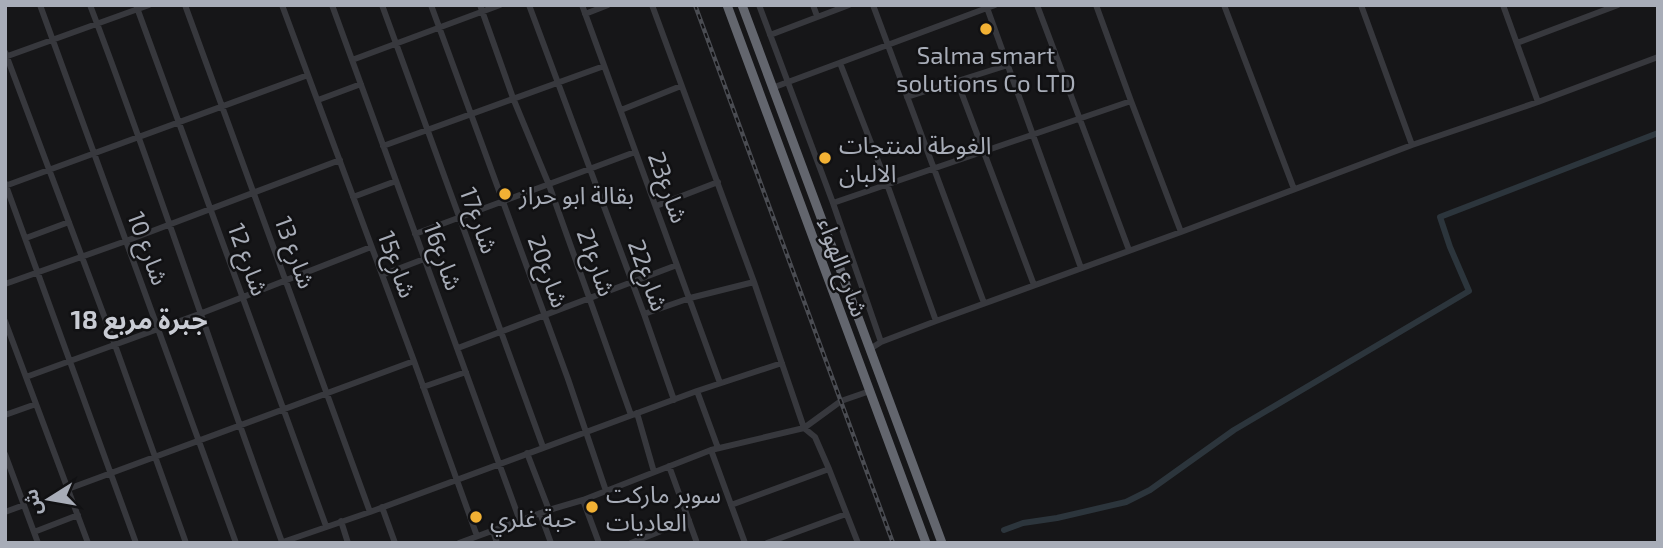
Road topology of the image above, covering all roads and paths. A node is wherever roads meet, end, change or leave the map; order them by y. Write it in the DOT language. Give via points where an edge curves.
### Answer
graph roads {
  1 [pos="40,5"];
  2 [pos="90,5"];
  3 [pos="149,5"];
  4 [pos="185,5"];
  5 [pos="282,5"];
  6 [pos="332,5"];
  7 [pos="382,5"];
  8 [pos="431,5"];
  9 [pos="500,5"];
  10 [pos="529,5"];
  11 [pos="582,5"];
  12 [pos="608,5"];
  13 [pos="652,5"];
  14 [pos="727,5"];
  15 [pos="742,5"];
  16 [pos="759,5"];
  17 [pos="813,5"];
  18 [pos="849,5"];
  19 [pos="873,5"];
  20 [pos="995,5"];
  21 [pos="1037,5"];
  22 [pos="1096,5"];
  23 [pos="1224,5"];
  24 [pos="1361,5"];
  25 [pos="1503,5"];
  26 [pos="1618,5"];
  27 [pos="137,7"];
  28 [pos="986,7"];
  29 [pos="481,9"];
  30 [pos="585,14"];
  31 [pos="817,16"];
  32 [pos="97,24"];
  33 [pos="440,28"];
  34 [pos="770,35"];
  35 [pos="53,40"];
  36 [pos="396,43"];
  37 [pos="1517,43"];
  38 [pos="888,45"];
  39 [pos="6,55"];
  40 [pos="1658,57"];
  41 [pos="352,60"];
  42 [pos="840,63"];
  43 [pos="1008,65"];
  44 [pos="604,66"];
  45 [pos="308,75"];
  46 [pos="957,81"];
  47 [pos="557,82"];
  48 [pos="788,82"];
  49 [pos="361,84"];
  50 [pos="681,86"];
  51 [pos="772,88"];
  52 [pos="907,97"];
  53 [pos="513,98"];
  54 [pos="318,100"];
  55 [pos="1131,101"];
  56 [pos="1538,102"];
  57 [pos="222,107"];
  58 [pos="621,110"];
  59 [pos="471,114"];
  60 [pos="1080,119"];
  61 [pos="178,122"];
  62 [pos="428,130"];
  63 [pos="1032,135"];
  64 [pos="138,137"];
  65 [pos="1412,145"];
  66 [pos="383,146"];
  67 [pos="635,152"];
  68 [pos="984,152"];
  69 [pos="95,153"];
  70 [pos="340,160"];
  71 [pos="50,169"];
  72 [pos="590,169"];
  73 [pos="934,169"];
  74 [pos="396,181"];
  75 [pos="718,182"];
  76 [pos="887,184"];
  77 [pos="5,185"];
  78 [pos="549,185"];
  79 [pos="1294,189"];
  80 [pos="254,191"];
  81 [pos="353,197"];
  82 [pos="503,202"];
  83 [pos="833,203"];
  84 [pos="656,206"];
  85 [pos="210,208"];
  86 [pos="459,218"];
  87 [pos="69,222"];
  88 [pos="170,223"];
  89 [pos="1181,232"];
  90 [pos="415,234"];
  91 [pos="26,238"];
  92 [pos="126,241"];
  93 [pos="372,247"];
  94 [pos="1129,250"];
  95 [pos="83,256"];
  96 [pos="424,259"];
  97 [pos="677,265"];
  98 [pos="1081,268"];
  99 [pos="39,272"];
  100 [pos="382,275"];
  101 [pos="285,280"];
  102 [pos="631,282"];
  103 [pos="754,282"];
  104 [pos="5,284"];
  105 [pos="1034,285"];
  106 [pos="242,296"];
  107 [pos="589,298"];
  108 [pos="690,298"];
  109 [pos="984,303"];
  110 [pos="202,313"];
  111 [pos="644,314"];
  112 [pos="545,315"];
  113 [pos="936,321"];
  114 [pos="6,325"];
  115 [pos="158,329"];
  116 [pos="502,332"];
  117 [pos="881,342"];
  118 [pos="115,345"];
  119 [pos="458,348"];
  120 [pos="870,349"];
  121 [pos="71,361"];
  122 [pos="414,361"];
  123 [pos="782,363"];
  124 [pos="467,372"];
  125 [pos="26,377"];
  126 [pos="720,383"];
  127 [pos="423,387"];
  128 [pos="697,391"];
  129 [pos="870,391"];
  130 [pos="327,393"];
  131 [pos="674,400"];
  132 [pos="36,404"];
  133 [pos="284,409"];
  134 [pos="634,414"];
  135 [pos="5,415"];
  136 [pos="239,426"];
  137 [pos="804,428"];
  138 [pos="587,432"];
  139 [pos="199,441"];
  140 [pos="543,447"];
  141 [pos="714,449"];
  142 [pos="527,453"];
  143 [pos="5,454"];
  144 [pos="155,457"];
  145 [pos="500,464"];
  146 [pos="669,466"];
  147 [pos="829,469"];
  148 [pos="8,470"];
  149 [pos="654,472"];
  150 [pos="111,473"];
  151 [pos="457,479"];
  152 [pos="68,489"];
  153 [pos="606,491"];
  154 [pos="583,500"];
  155 [pos="24,505"];
  156 [pos="731,505"];
  157 [pos="382,507"];
  158 [pos="549,510"];
  159 [pos="5,512"];
  160 [pos="370,512"];
  161 [pos="540,513"];
  162 [pos="846,514"];
  163 [pos="78,515"];
  164 [pos="689,520"];
  165 [pos="520,521"];
  166 [pos="341,522"];
  167 [pos="326,526"];
  168 [pos="493,531"];
  169 [pos="34,532"];
  170 [pos="477,536"];
  171 [pos="645,540"];
  172 [pos="281,542"];
  173 [pos="38,543"];
  174 [pos="88,543"];
  175 [pos="136,543"];
  176 [pos="186,543"];
  177 [pos="236,543"];
  178 [pos="348,543"];
  179 [pos="395,543"];
  180 [pos="459,543"];
  181 [pos="497,543"];
  182 [pos="551,543"];
  183 [pos="599,543"];
  184 [pos="631,543"];
  185 [pos="697,543"];
  186 [pos="745,543"];
  187 [pos="767,543"];
  188 [pos="858,543"];
  189 [pos="926,543"];
  190 [pos="942,543"];
  1 -- 35 [label="street, شارع 10"];
  2 -- 32 [label="street, شارع 10"];
  3 -- 27 [label="street"];
  4 -- 57 [label="street, شارع 13"];
  5 -- 45 [label="street, شارع15"];
  6 -- 41 [label="street, شارع16"];
  7 -- 36 [label="street, شارع17"];
  8 -- 33 [label="street, شارع20"];
  9 -- 29 [label="street"];
  10 -- 47 [label="street, شارع22"];
  11 -- 30 [label="street, شارع23"];
  12 -- 30 [label="street"];
  13 -- 50 [label="street"];
  14 -- 129 [label="highway, شارع الهواء"];
  15 -- 51 [label="highway, شارع الهواء"];
  16 -- 34 [label="street"];
  17 -- 31 [label="street"];
  18 -- 31 [label="street"];
  19 -- 38 [label="street"];
  20 -- 28 [label="street"];
  21 -- 60 [label="street"];
  22 -- 55 [label="street"];
  23 -- 79 [label="street"];
  24 -- 65 [label="street"];
  25 -- 37 [label="street"];
  26 -- 37 [label="street"];
  27 -- 32 [label="street"];
  27 -- 61 [label="street, شارع 12"];
  28 -- 38 [label="street"];
  28 -- 43 [label="street"];
  29 -- 33 [label="street"];
  29 -- 53 [label="street, شارع21"];
  30 -- 44 [label="street, شارع23"];
  31 -- 34 [label="street"];
  32 -- 35 [label="street"];
  32 -- 64 [label="street, شارع 10"];
  33 -- 36 [label="street"];
  33 -- 59 [label="street, شارع20"];
  34 -- 48 [label="street"];
  35 -- 39 [label="street"];
  35 -- 69 [label="street, شارع 10"];
  36 -- 41 [label="street"];
  36 -- 62 [label="street, شارع17"];
  37 -- 56 [label="street"];
  38 -- 42 [label="street"];
  38 -- 52 [label="street"];
  39 -- 71 [label="street"];
  40 -- 56 [label="street"];
  41 -- 49 [label="street, شارع16"];
  42 -- 48 [label="street"];
  42 -- 76 [label="street"];
  43 -- 46 [label="street"];
  43 -- 63 [label="street"];
  44 -- 47 [label="street"];
  44 -- 58 [label="street, شارع23"];
  45 -- 54 [label="street, شارع15"];
  45 -- 57 [label="street"];
  46 -- 52 [label="street"];
  46 -- 68 [label="street"];
  47 -- 53 [label="street"];
  47 -- 72 [label="street, شارع22"];
  48 -- 51 [label="street"];
  48 -- 83 [label="street"];
  49 -- 54 [label="street"];
  49 -- 66 [label="street, شارع16"];
  50 -- 58 [label="street"];
  50 -- 75 [label="street"];
  51 -- 120 [label="highway, شارع الهواء"];
  52 -- 73 [label="street"];
  53 -- 59 [label="street"];
  53 -- 78 [label="street, شارع21"];
  54 -- 70 [label="street, شارع15"];
  55 -- 60 [label="street"];
  55 -- 89 [label="street"];
  56 -- 65 [label="street"];
  57 -- 61 [label="street"];
  57 -- 80 [label="street, شارع 13"];
  58 -- 67 [label="street, شارع23"];
  59 -- 62 [label="street"];
  59 -- 82 [label="street, شارع20"];
  60 -- 63 [label="street"];
  60 -- 94 [label="street"];
  61 -- 64 [label="street"];
  61 -- 85 [label="street, شارع 12"];
  62 -- 66 [label="street"];
  62 -- 86 [label="street, شارع17"];
  63 -- 68 [label="street"];
  63 -- 98 [label="street"];
  64 -- 69 [label="street"];
  64 -- 88 [label="street, شارع 10"];
  65 -- 79 [label="street"];
  66 -- 74 [label="street, شارع16"];
  67 -- 72 [label="street"];
  67 -- 84 [label="street, شارع23"];
  68 -- 73 [label="street"];
  68 -- 105 [label="street"];
  69 -- 71 [label="street"];
  69 -- 92 [label="street, شارع 10"];
  70 -- 80 [label="street"];
  70 -- 81 [label="street, شارع15"];
  71 -- 77 [label="street"];
  71 -- 87 [label="street"];
  72 -- 78 [label="street"];
  72 -- 102 [label="street, شارع22"];
  73 -- 76 [label="street"];
  73 -- 109 [label="street"];
  74 -- 81 [label="street"];
  74 -- 90 [label="street, شارع16"];
  75 -- 84 [label="street"];
  75 -- 103 [label="street"];
  76 -- 83 [label="street"];
  76 -- 113 [label="street"];
  77 -- 91 [label="street"];
  78 -- 82 [label="street"];
  78 -- 107 [label="street, شارع21"];
  79 -- 89 [label="street"];
  80 -- 85 [label="street"];
  80 -- 101 [label="street, شارع 13"];
  81 -- 93 [label="street, شارع15"];
  82 -- 86 [label="street"];
  82 -- 112 [label="street, شارع20"];
  83 -- 117 [label="street"];
  84 -- 97 [label="street, شارع23"];
  85 -- 88 [label="street"];
  85 -- 106 [label="street, شارع 12"];
  86 -- 90 [label="street"];
  86 -- 116 [label="street, شارع17"];
  87 -- 91 [label="street"];
  87 -- 95 [label="street"];
  88 -- 92 [label="street"];
  88 -- 110 [label="street, شارع 10"];
  89 -- 94 [label="street"];
  90 -- 96 [label="street, شارع16"];
  91 -- 99 [label="street"];
  92 -- 95 [label="street"];
  92 -- 115 [label="street, شارع 10"];
  93 -- 100 [label="street, شارع15"];
  93 -- 101 [label="street"];
  94 -- 98 [label="street"];
  95 -- 99 [label="street"];
  95 -- 118 [label="street"];
  96 -- 100 [label="street"];
  96 -- 119 [label="street, شارع16"];
  97 -- 102 [label="street"];
  97 -- 108 [label="street, شارع23"];
  98 -- 105 [label="street"];
  99 -- 104 [label="street"];
  99 -- 121 [label="street"];
  100 -- 122 [label="street, شارع15"];
  101 -- 106 [label="street"];
  101 -- 130 [label="street, شارع 13"];
  102 -- 107 [label="street"];
  102 -- 111 [label="street, شارع22"];
  103 -- 108 [label="street"];
  103 -- 123 [label="street"];
  105 -- 109 [label="street"];
  106 -- 110 [label="street"];
  106 -- 133 [label="street, شارع 12"];
  107 -- 112 [label="street"];
  107 -- 134 [label="street, شارع21"];
  108 -- 111 [label="street"];
  108 -- 126 [label="street, شارع23"];
  109 -- 113 [label="street"];
  110 -- 115 [label="street"];
  110 -- 136 [label="street, شارع 10"];
  111 -- 131 [label="street, شارع22"];
  112 -- 116 [label="street"];
  112 -- 138 [label="street, شارع20"];
  113 -- 117 [label="street"];
  114 -- 125 [label="street"];
  115 -- 118 [label="street"];
  115 -- 139 [label="street, شارع 10"];
  116 -- 119 [label="street"];
  116 -- 140 [label="street, شارع17"];
  117 -- 120 [label="street"];
  118 -- 121 [label="street"];
  118 -- 144 [label="street"];
  119 -- 124 [label="street, شارع16"];
  120 -- 190 [label="highway, شارع الهواء"];
  121 -- 125 [label="street"];
  121 -- 150 [label="street"];
  122 -- 127 [label="street, شارع15"];
  122 -- 130 [label="street"];
  123 -- 126 [label="street"];
  123 -- 137 [label="street"];
  124 -- 127 [label="street"];
  124 -- 145 [label="street, شارع16"];
  125 -- 132 [label="street"];
  126 -- 128 [label="street"];
  127 -- 151 [label="street, شارع15"];
  128 -- 131 [label="street"];
  128 -- 141 [label="street"];
  129 -- 137 [label="street" via="841,401"];
  129 -- 189 [label="highway, شارع الهواء"];
  130 -- 133 [label="street"];
  130 -- 160 [label="street, شارع 13"];
  131 -- 134 [label="street"];
  132 -- 135 [label="street"];
  132 -- 152 [label="street"];
  133 -- 136 [label="street"];
  133 -- 167 [label="street, شارع 12"];
  134 -- 138 [label="street"];
  134 -- 149 [label="street, شارع21"];
  136 -- 139 [label="street"];
  136 -- 172 [label="street, شارع 10"];
  137 -- 141 [label="street"];
  137 -- 147 [label="street" via="815,437"];
  138 -- 140 [label="street"];
  138 -- 153 [label="street, شارع20"];
  139 -- 144 [label="street"];
  139 -- 177 [label="street, شارع 10"];
  140 -- 142 [label="street"];
  141 -- 146 [label="street"];
  141 -- 156 [label="street"];
  142 -- 145 [label="street"];
  142 -- 158 [label="street"];
  143 -- 148 [label="street"];
  144 -- 150 [label="street"];
  144 -- 176 [label="street"];
  145 -- 151 [label="street"];
  145 -- 165 [label="street, شارع16"];
  146 -- 149 [label="street"];
  146 -- 164 [label="street"];
  147 -- 156 [label="street"];
  147 -- 162 [label="street"];
  148 -- 155 [label="street"];
  149 -- 153 [label="street"];
  150 -- 152 [label="street"];
  150 -- 175 [label="street"];
  151 -- 157 [label="street"];
  151 -- 170 [label="street, شارع15"];
  152 -- 163 [label="street"];
  153 -- 154 [label="street"];
  154 -- 158 [label="street"];
  154 -- 183 [label="street"];
  155 -- 159 [label="street"];
  155 -- 169 [label="street"];
  156 -- 186 [label="street"];
  157 -- 160 [label="street"];
  157 -- 179 [label="street"];
  158 -- 161 [label="street"];
  160 -- 166 [label="street"];
  161 -- 165 [label="street"];
  161 -- 182 [label="street"];
  162 -- 187 [label="street"];
  162 -- 188 [label="street"];
  163 -- 169 [label="street"];
  163 -- 174 [label="street"];
  164 -- 171 [label="street"];
  164 -- 185 [label="street"];
  165 -- 168 [label="street"];
  166 -- 167 [label="street"];
  166 -- 178 [label="street"];
  167 -- 172 [label="street"];
  168 -- 170 [label="street"];
  168 -- 181 [label="street"];
  169 -- 173 [label="street"];
  170 -- 180 [label="street"];
  171 -- 184 [label="street"];
}
